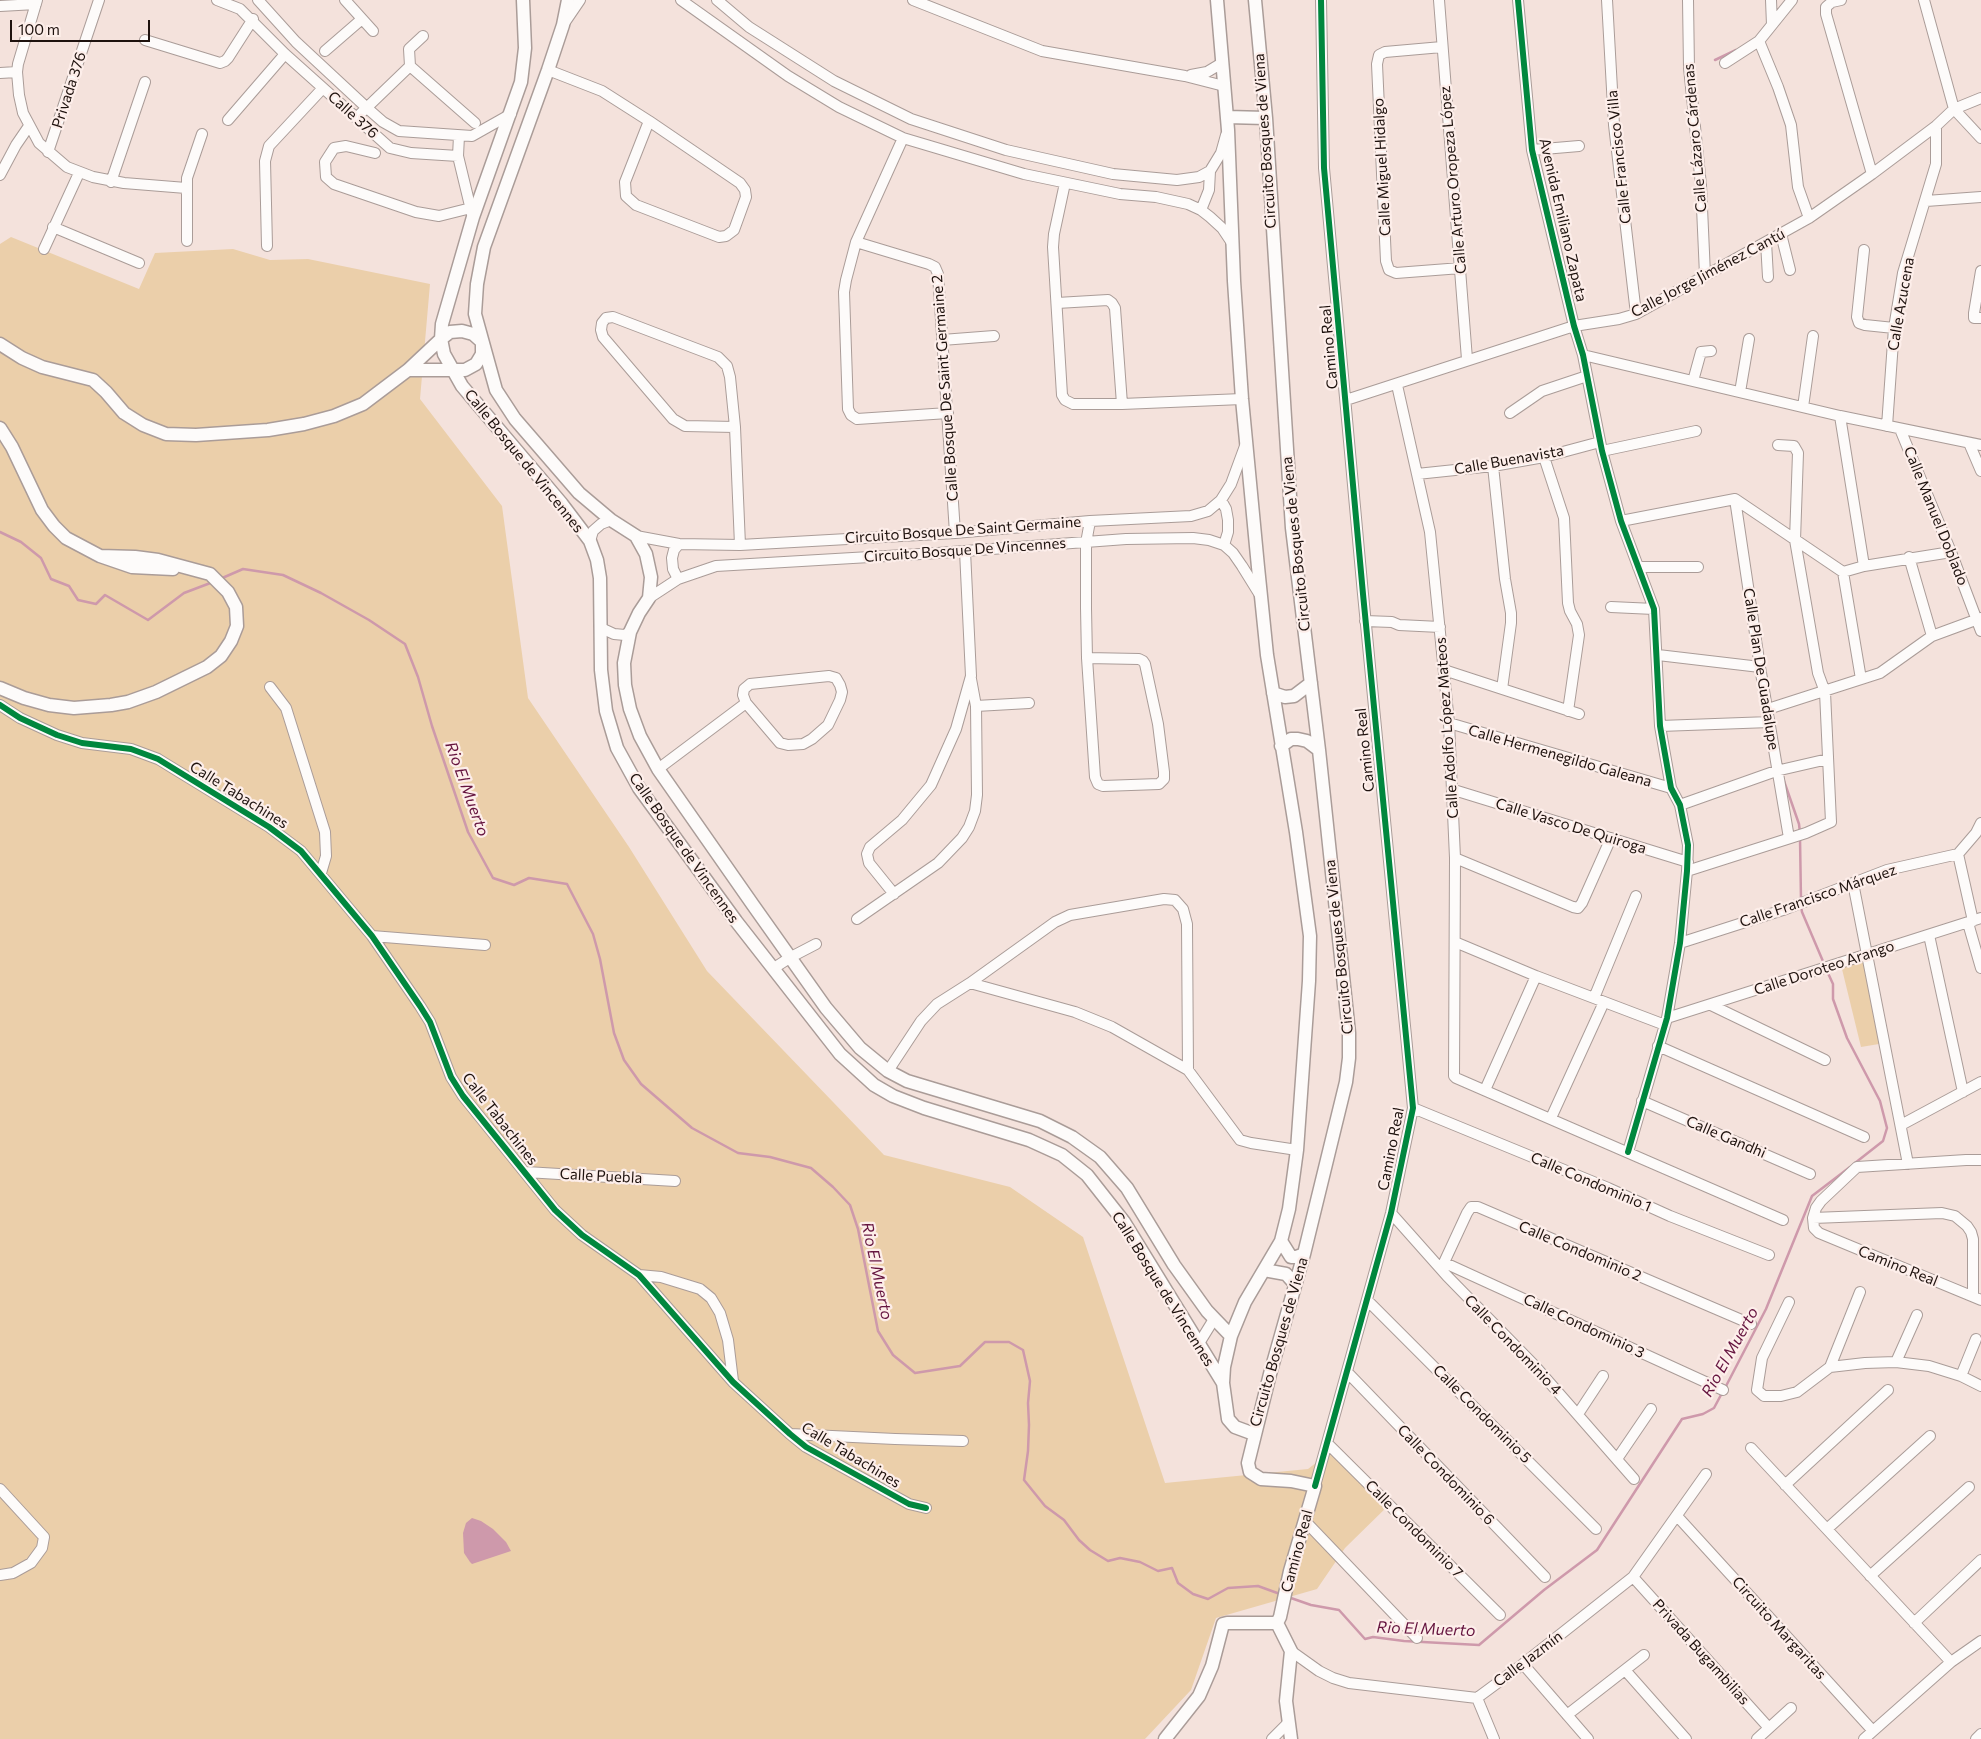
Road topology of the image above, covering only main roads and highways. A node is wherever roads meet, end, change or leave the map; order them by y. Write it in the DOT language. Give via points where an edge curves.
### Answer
graph roads {
  1 [pos="523,0"];
  2 [pos="568,0"];
  3 [pos="1217,0"];
  4 [pos="1255,0"];
  5 [pos="1227,116"];
  6 [pos="1266,118"];
  7 [pos="441,339"];
  8 [pos="482,342"];
  9 [pos="0,344"];
  10 [pos="408,370"];
  11 [pos="453,370"];
  12 [pos="0,428"];
  13 [pos="1310,684"];
  14 [pos="0,688"];
  15 [pos="1273,693"];
  16 [pos="1282,746"];
  17 [pos="1319,750"];
  18 [pos="1280,1241"];
  19 [pos="1304,1254"];
  20 [pos="1264,1270"];
  21 [pos="1295,1284"];
  22 [pos="1231,1336"];
  23 [pos="1223,1383"];
  24 [pos="1254,1434"];
  25 [pos="1278,1620"];
  26 [pos="1164,1739"];
  27 [pos="1291,1739"];
  1 -- 7 [label="main road, Calle Bosque de Vincennes" via="525,48 521,82 472,213 442,324"];
  2 -- 8 [label="main road, Calle Bosque de Vincennes" via="548,70 484,247 475,314"];
  3 -- 5 [label="main road, Circuito Bosques de Viena"];
  4 -- 6 [label="main road, Circuito Bosques de Viena"];
  5 -- 6 [label="main road"];
  5 -- 15 [label="main road, Circuito Bosques de Viena" via="1242,398"];
  6 -- 13 [label="main road, Circuito Bosques de Viena" via="1292,528"];
  7 -- 8 [label="main road" via="450,332 462,331 473,334"];
  7 -- 10 [label="main road"];
  7 -- 11 [label="main road, Calle Bosque de Vincennes" via="444,354"];
  8 -- 11 [label="main road" via="482,354 476,364 465,370"];
  8 -- 22 [label="main road, Calle Bosque de Vincennes" via="496,390 515,419 579,493 636,536 646,554 651,577 650,598 630,632 624,663 630,709 640,736 658,768 826,1008 860,1048 888,1071 907,1081 1040,1121 1072,1137 1100,1157 1127,1188 1174,1265 1214,1319"];
  9 -- 10 [label="main road" via="42,367 93,380 124,413 166,434 196,435 304,424 363,404"];
  10 -- 11 [label="main road"];
  11 -- 23 [label="main road, Calle Bosque de Vincennes" via="462,386 590,542 600,578 601,670 606,710 617,748 639,788 736,921 840,1054 874,1085 924,1108 1029,1140 1062,1155 1087,1175 1124,1222"];
  12 -- 14 [label="main road" via="42,510 66,538 100,556 143,558 210,574 228,592 236,607 237,626 221,656 207,667 128,702 74,708 49,705"];
  13 -- 15 [label="main road" via="1294,696"];
  13 -- 17 [label="main road, Circuito Bosques de Viena"];
  15 -- 16 [label="main road, Circuito Bosques de Viena"];
  16 -- 17 [label="main road" via="1298,738"];
  16 -- 18 [label="main road, Circuito Bosques de Viena" via="1310,936 1297,1150 1289,1209"];
  17 -- 19 [label="main road, Circuito Bosques de Viena" via="1349,1058"];
  18 -- 19 [label="main road" via="1291,1257"];
  18 -- 20 [label="main road, Circuito Bosques de Viena"];
  19 -- 21 [label="main road, Circuito Bosques de Viena"];
  20 -- 21 [label="main road" via="1286,1274"];
  20 -- 22 [label="main road, Circuito Bosques de Viena"];
  21 -- 24 [label="main road, Circuito Bosques de Viena"];
  22 -- 23 [label="main road, Circuito Bosques de Viena"];
  23 -- 24 [label="main road, Circuito Bosques de Viena" via="1228,1420"];
  24 -- 25 [label="main road, Camino Real" via="1248,1463 1254,1476 1315,1486"];
  25 -- 26 [label="main road" via="1222,1624 1212,1666 1199,1696"];
  25 -- 27 [label="main road" via="1291,1651 1286,1701"];
}
